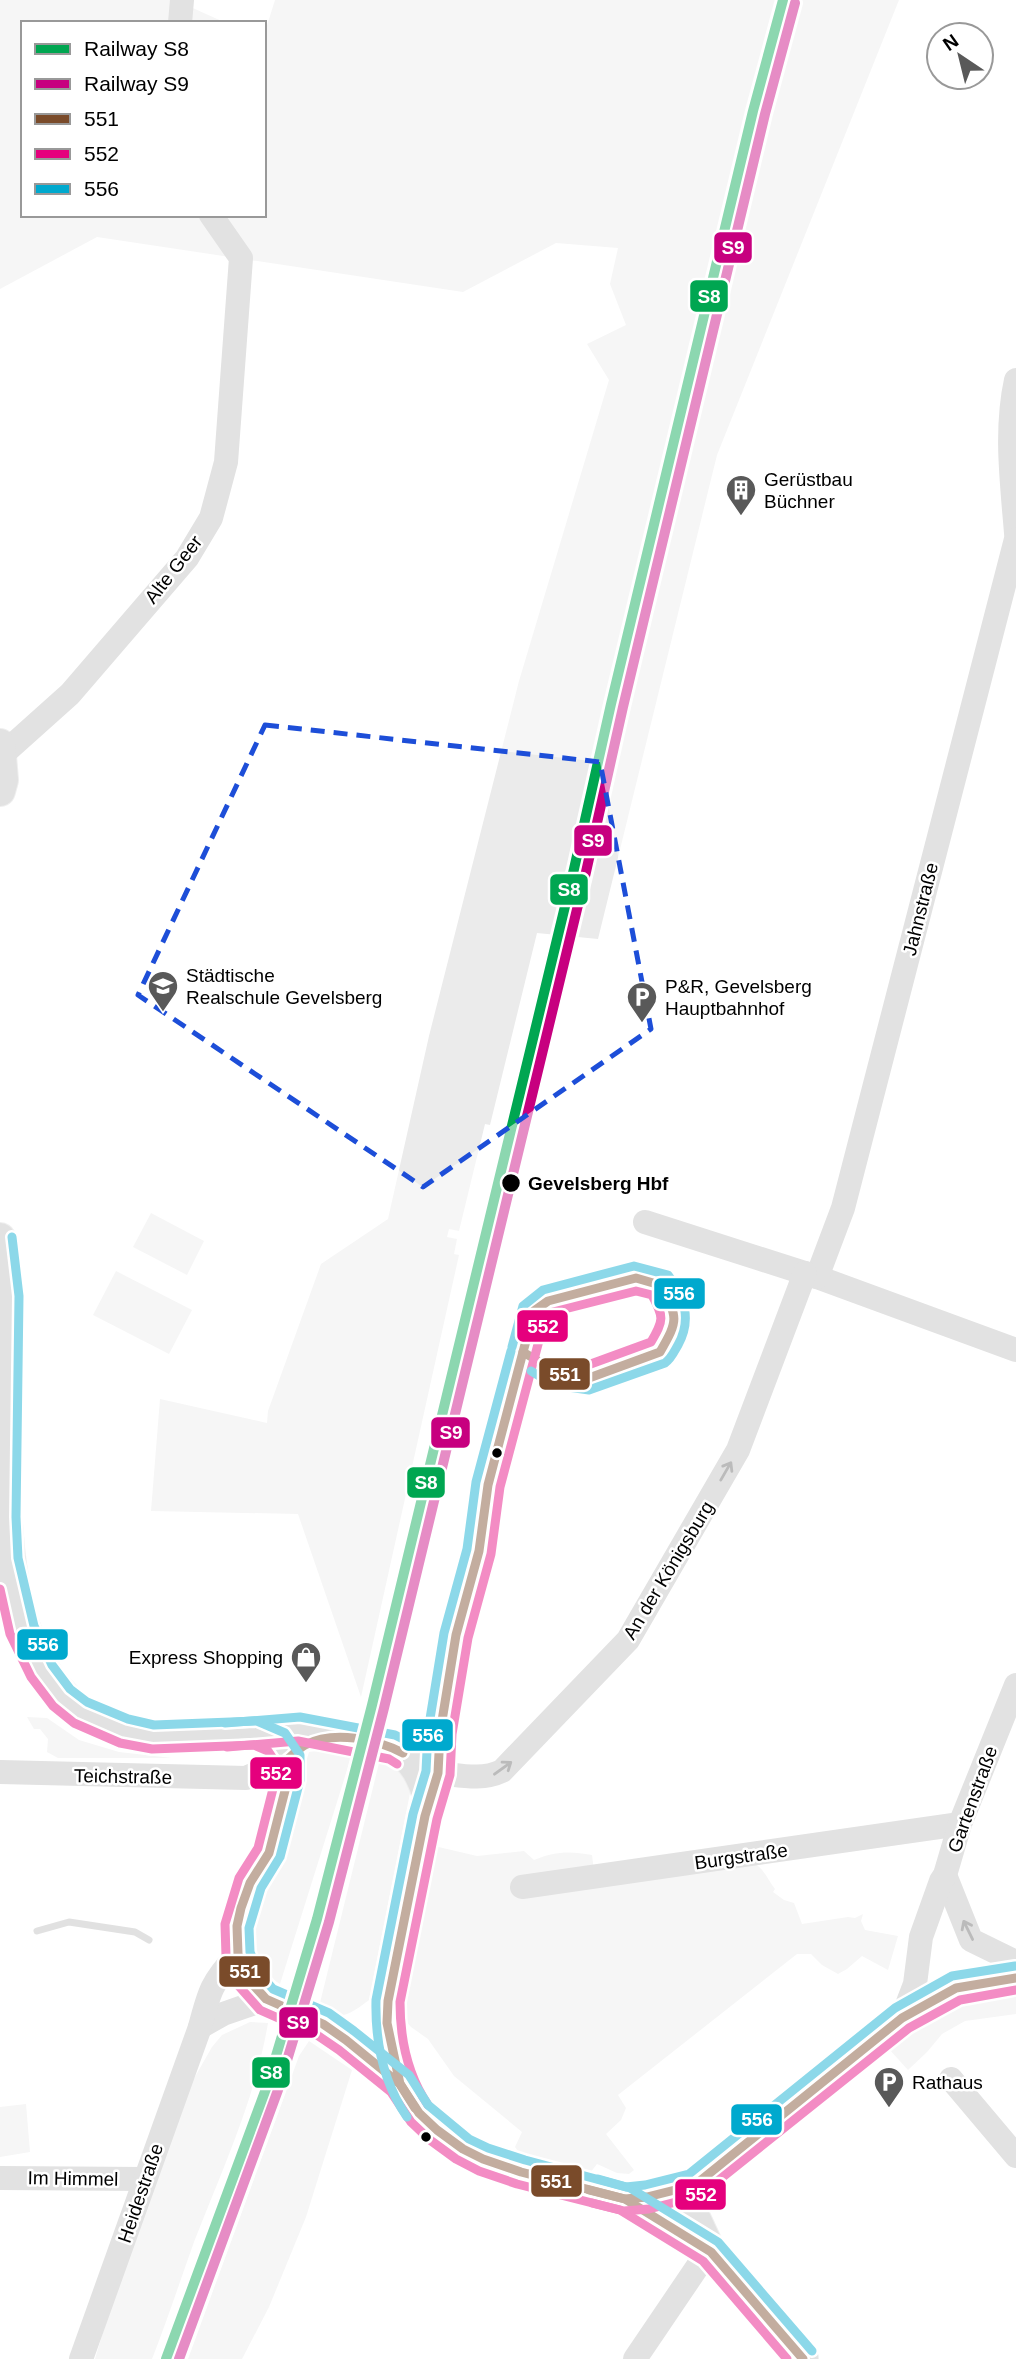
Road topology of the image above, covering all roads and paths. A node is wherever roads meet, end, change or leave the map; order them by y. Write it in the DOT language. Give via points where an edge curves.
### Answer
graph roads {
  1 [pos="182,0"];
  2 [pos="180,21"];
  3 [pos="212,217"];
  4 [pos="1016,380"];
  5 [pos="1016,533"];
  6 [pos="1016,538"];
  7 [pos="1,749"];
  8 [pos="0,791"];
  9 [pos="645,1222"];
  10 [pos="0,1238"];
  11 [pos="811,1275"];
  12 [pos="1016,1350"];
  13 [pos="1016,1685"];
  14 [pos="256,1733"];
  15 [pos="344,1737"];
  16 [pos="288,1759"];
  17 [pos="0,1772"];
  18 [pos="246,1778"];
  19 [pos="429,1801"];
  20 [pos="281,1810"];
  21 [pos="960,1824"];
  22 [pos="946,1875"];
  23 [pos="522,1887"];
  24 [pos="238,1954"];
  25 [pos="1016,1962"];
  26 [pos="1016,1978"];
  27 [pos="266,1999"];
  28 [pos="388,2001"];
  29 [pos="902,2018"];
  30 [pos="323,2024"];
  31 [pos="200,2027"];
  32 [pos="951,2078"];
  33 [pos="400,2084"];
  34 [pos="1016,2156"];
  35 [pos="0,2178"];
  36 [pos="145,2179"];
  37 [pos="695,2185"];
  38 [pos="625,2199"];
  39 [pos="711,2252"];
  40 [pos="81,2359"];
  41 [pos="635,2359"];
  42 [pos="803,2359"];
  1 -- 2 [label="street"];
  3 -- 7 [label="street, Alte Geer" via="241,258 226,462 211,519 187,558 70,694"];
  4 -- 5 [label="street" via="1011,460"];
  6 -- 11 [label="street, Jahnstraße" via="843,1208"];
  7 -- 8 [label="main road"];
  9 -- 11 [label="street"];
  10 -- 14 [label="main road" via="7,1296 6,1560 22,1630 33,1656 62,1698 81,1713 124,1731 153,1737"];
  11 -- 12 [label="street"];
  19 -- 11 [label="street, An der Königsburg, one-way" via="438,1773 479,1777 502,1771 628,1640 738,1450"];
  13 -- 21 [label="street, Gartenstraße"];
  14 -- 15 [label="main road" via="299,1729"];
  14 -- 16 [label="main road" via="276,1741"];
  15 -- 16 [label="main road" via="307,1743"];
  15 -- 19 [label="main road" via="403,1753 419,1773"];
  16 -- 18 [label="street, Teichstraße"];
  16 -- 20 [label="main road"];
  17 -- 18 [label="street, Teichstraße"];
  18 -- 20 [label="street" via="273,1797"];
  19 -- 28 [label="main road"];
  20 -- 24 [label="main road" via="269,1853 241,1908"];
  21 -- 22 [label="street, Gartenstraße"];
  21 -- 23 [label="street, Burgstraße"];
  25 -- 22 [label="street, Gartenstraße, one-way" via="971,1940"];
  22 -- 29 [label="street, Gartenstraße" via="921,1937 915,1984"];
  24 -- 27 [label="main road" via="247,1978"];
  24 -- 31 [label="street, Heidestraße" via="209,1992"];
  26 -- 29 [label="main road" via="956,1988"];
  27 -- 30 [label="main road"];
  27 -- 31 [label="street"];
  28 -- 30 [label="main road" via="359,2025"];
  28 -- 33 [label="main road" via="387,2023"];
  29 -- 37 [label="main road"];
  30 -- 33 [label="main road"];
  31 -- 36 [label="street, Heidestraße"];
  32 -- 34 [label="street"];
  33 -- 38 [label="main road" via="419,2113 463,2149 521,2172"];
  35 -- 36 [label="street, Im Himmel"];
  36 -- 40 [label="street, Heidestraße"];
  37 -- 38 [label="main road"];
  37 -- 39 [label="main road" via="691,2209"];
  38 -- 39 [label="main road"];
  39 -- 41 [label="street"];
  39 -- 42 [label="main road"];
}
